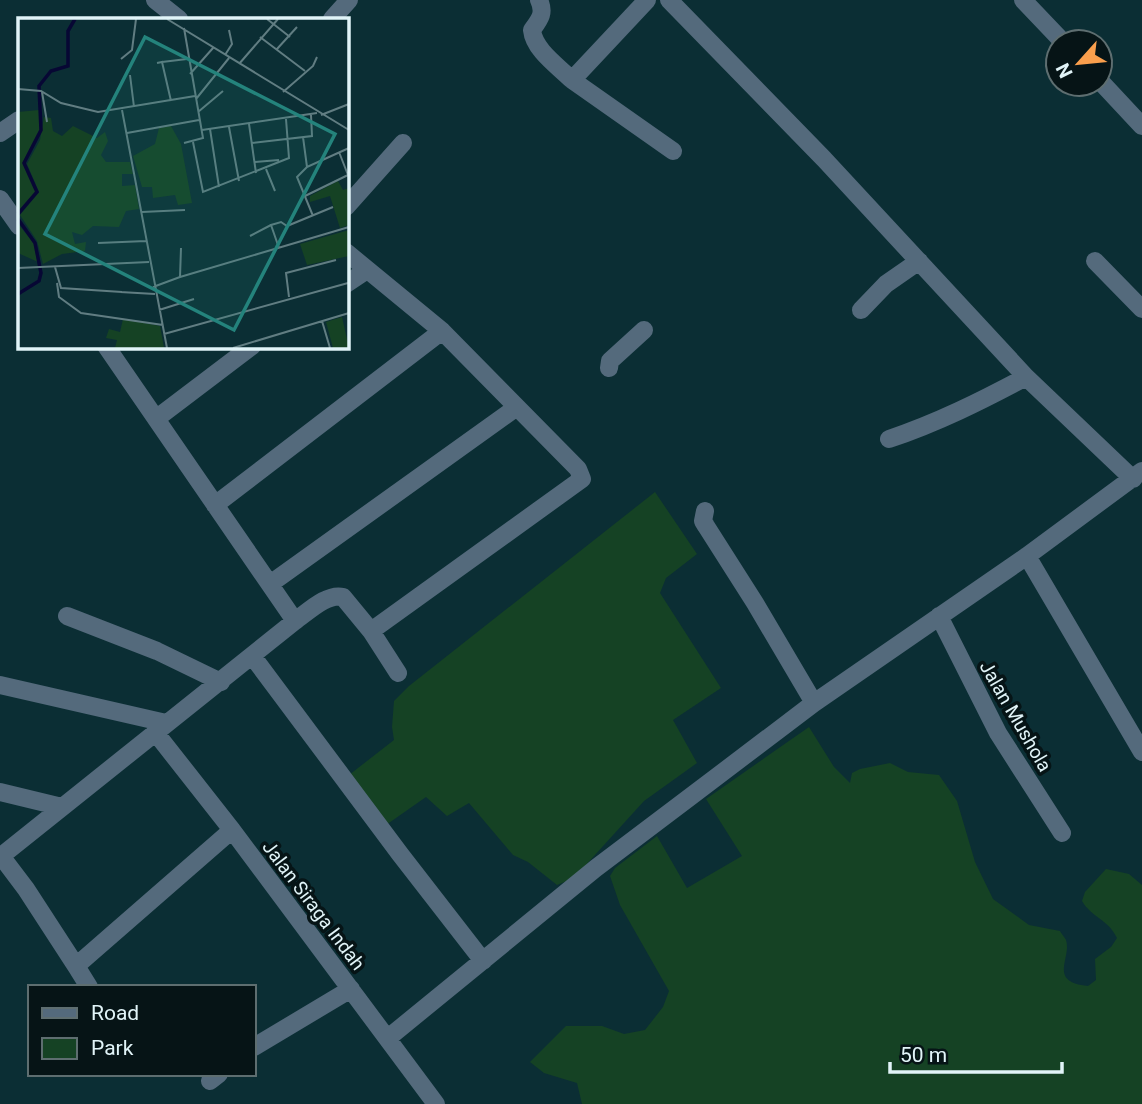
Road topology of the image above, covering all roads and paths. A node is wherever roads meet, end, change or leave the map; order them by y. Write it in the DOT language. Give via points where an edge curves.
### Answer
graph roads {
  1 [pos="155,0"];
  2 [pos="349,0"];
  3 [pos="538,0"];
  4 [pos="648,0"];
  5 [pos="669,0"];
  6 [pos="1023,0"];
  7 [pos="178,18"];
  8 [pos="333,18"];
  9 [pos="1050,28"];
  10 [pos="572,80"];
  11 [pos="1114,96"];
  12 [pos="18,121"];
  13 [pos="1142,125"];
  14 [pos="0,133"];
  15 [pos="402,143"];
  16 [pos="673,151"];
  17 [pos="0,200"];
  18 [pos="348,204"];
  19 [pos="18,225"];
  20 [pos="348,254"];
  21 [pos="919,261"];
  22 [pos="1095,261"];
  23 [pos="367,270"];
  24 [pos="348,283"];
  25 [pos="1142,309"];
  26 [pos="861,310"];
  27 [pos="644,330"];
  28 [pos="442,331"];
  29 [pos="107,348"];
  30 [pos="232,352"];
  31 [pos="610,368"];
  32 [pos="1026,377"];
  33 [pos="517,407"];
  34 [pos="157,418"];
  35 [pos="889,439"];
  36 [pos="1138,475"];
  37 [pos="215,505"];
  38 [pos="705,511"];
  39 [pos="1027,555"];
  40 [pos="270,584"];
  41 [pos="67,616"];
  42 [pos="939,616"];
  43 [pos="295,621"];
  44 [pos="372,631"];
  45 [pos="253,657"];
  46 [pos="398,673"];
  47 [pos="221,681"];
  48 [pos="0,685"];
  49 [pos="814,703"];
  50 [pos="161,727"];
  51 [pos="1142,752"];
  52 [pos="0,792"];
  53 [pos="62,807"];
  54 [pos="232,830"];
  55 [pos="1062,834"];
  56 [pos="0,857"];
  57 [pos="483,961"];
  58 [pos="76,966"];
  59 [pos="88,985"];
  60 [pos="351,989"];
  61 [pos="388,1038"];
  62 [pos="256,1046"];
  63 [pos="436,1104"];
  1 -- 7 [label="street"];
  2 -- 8 [label="street"];
  3 -- 10 [label="street" via="542,16 531,30 532,38"];
  4 -- 10 [label="street"];
  5 -- 21 [label="street"];
  6 -- 9 [label="street"];
  10 -- 16 [label="street"];
  11 -- 13 [label="street"];
  12 -- 14 [label="street"];
  15 -- 18 [label="street"];
  17 -- 19 [label="street"];
  20 -- 23 [label="street"];
  21 -- 26 [label="street" via="886,284"];
  21 -- 32 [label="street"];
  22 -- 25 [label="street"];
  23 -- 24 [label="street"];
  23 -- 28 [label="street"];
  27 -- 31 [label="street" via="610,361"];
  28 -- 33 [label="street"];
  28 -- 37 [label="street"];
  29 -- 34 [label="street"];
  30 -- 34 [label="street"];
  32 -- 35 [label="street" via="963,410"];
  32 -- 36 [label="street"];
  33 -- 40 [label="street"];
  33 -- 44 [label="street" via="578,469 582,480"];
  34 -- 37 [label="street"];
  36 -- 39 [label="street"];
  37 -- 40 [label="street"];
  38 -- 49 [label="street" via="706,526"];
  39 -- 42 [label="street"];
  39 -- 51 [label="street"];
  40 -- 43 [label="street"];
  41 -- 47 [label="street"];
  42 -- 49 [label="street"];
  42 -- 55 [label="street, Jalan Mushola" via="998,733"];
  43 -- 44 [label="street" via="337,596 343,597"];
  43 -- 45 [label="street"];
  44 -- 46 [label="street"];
  45 -- 47 [label="street"];
  45 -- 57 [label="street"];
  47 -- 50 [label="street"];
  48 -- 50 [label="street"];
  49 -- 57 [label="street" via="596,868"];
  50 -- 53 [label="street"];
  50 -- 54 [label="street, Jalan Siraga Indah"];
  52 -- 53 [label="street"];
  53 -- 56 [label="street"];
  54 -- 58 [label="street"];
  54 -- 60 [label="street, Jalan Siraga Indah"];
  56 -- 58 [label="street"];
  57 -- 61 [label="street"];
  58 -- 59 [label="street"];
  60 -- 61 [label="street, Jalan Siraga Indah"];
  60 -- 62 [label="street"];
  61 -- 63 [label="street, Jalan Siraga Indah"];
}
